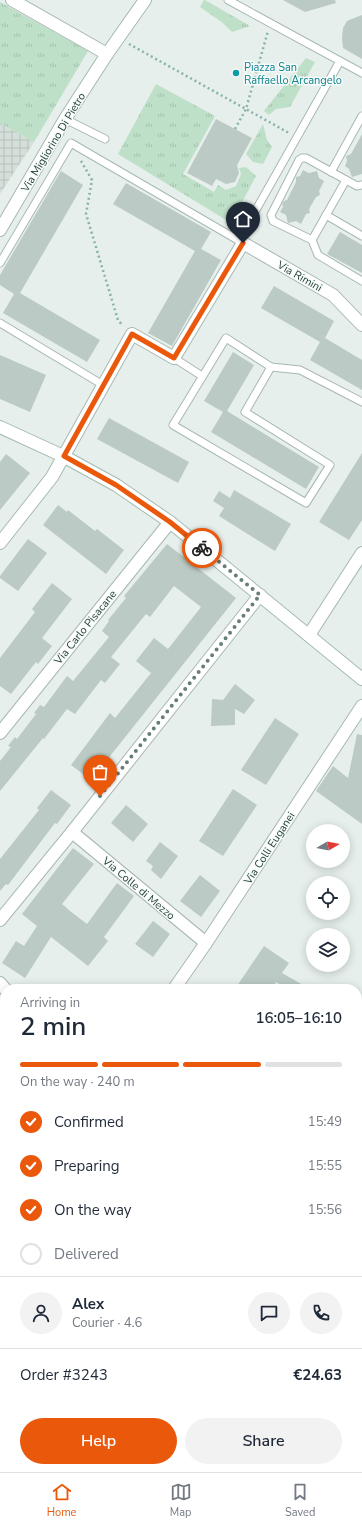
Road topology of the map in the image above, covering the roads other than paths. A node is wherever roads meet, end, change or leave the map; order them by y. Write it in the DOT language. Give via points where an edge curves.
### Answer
graph roads {
  1 [pos="12,0"];
  2 [pos="145,0"];
  3 [pos="228,0"];
  4 [pos="107,54"];
  5 [pos="340,61"];
  6 [pos="362,73"];
  7 [pos="362,116"];
  8 [pos="66,119"];
  9 [pos="105,139"];
  10 [pos="331,172"];
  11 [pos="346,180"];
  12 [pos="362,185"];
  13 [pos="326,215"];
  14 [pos="248,224"];
  15 [pos="0,230"];
  16 [pos="362,236"];
  17 [pos="312,240"];
  18 [pos="243,243"];
  19 [pos="0,263"];
  20 [pos="362,280"];
  21 [pos="0,323"];
  22 [pos="362,325"];
  23 [pos="174,358"];
  24 [pos="271,367"];
  25 [pos="202,376"];
  26 [pos="103,385"];
  27 [pos="362,402"];
  28 [pos="0,428"];
  29 [pos="64,456"];
  30 [pos="170,522"];
  31 [pos="0,543"];
  32 [pos="362,553"];
  33 [pos="260,595"];
  34 [pos="308,635"];
  35 [pos="362,679"];
  36 [pos="362,706"];
  37 [pos="0,733"];
  38 [pos="72,832"];
  39 [pos="0,920"];
  40 [pos="206,943"];
  41 [pos="177,984"];
  1 -- 4 [label="street"];
  2 -- 4 [label="street, Via Migliorino Di Pietro"];
  3 -- 5 [label="lane"];
  4 -- 8 [label="street, Via Migliorino Di Pietro"];
  5 -- 6 [label="lane"];
  5 -- 14 [label="lane"];
  7 -- 10 [label="lane"];
  8 -- 9 [label="lane"];
  8 -- 15 [label="street, Via Migliorino Di Pietro"];
  10 -- 11 [label="lane"];
  10 -- 17 [label="lane" via="306,158 300,159 271,213 273,221"];
  11 -- 12 [label="lane" via="358,186"];
  11 -- 13 [label="lane"];
  13 -- 16 [label="lane"];
  13 -- 17 [label="lane"];
  17 -- 20 [label="lane" via="318,255"];
  18 -- 19 [label="lane" via="71,143"];
  18 -- 22 [label="street, Via Rimini" via="333,295"];
  18 -- 23 [label="street"];
  21 -- 26 [label="lane"];
  23 -- 25 [label="lane"];
  23 -- 26 [label="street" via="132,334"];
  24 -- 25 [label="lane" via="226,338"];
  24 -- 25 [label="lane" via="245,412 330,465 306,503 173,425"];
  24 -- 27 [label="lane" via="300,370"];
  26 -- 29 [label="street"];
  28 -- 29 [label="street"];
  29 -- 30 [label="street" via="116,485"];
  29 -- 31 [label="street" via="52,477"];
  30 -- 33 [label="street"];
  30 -- 37 [label="street, Via Carlo Pisacane"];
  32 -- 34 [label="street"];
  33 -- 34 [label="street"];
  33 -- 38 [label="street"];
  34 -- 35 [label="street"];
  36 -- 40 [label="street, Via Colli Euganei"];
  38 -- 39 [label="street"];
  38 -- 40 [label="street, Via Colle di Mezzo"];
  40 -- 41 [label="street, Via Colli Euganei"];
}
